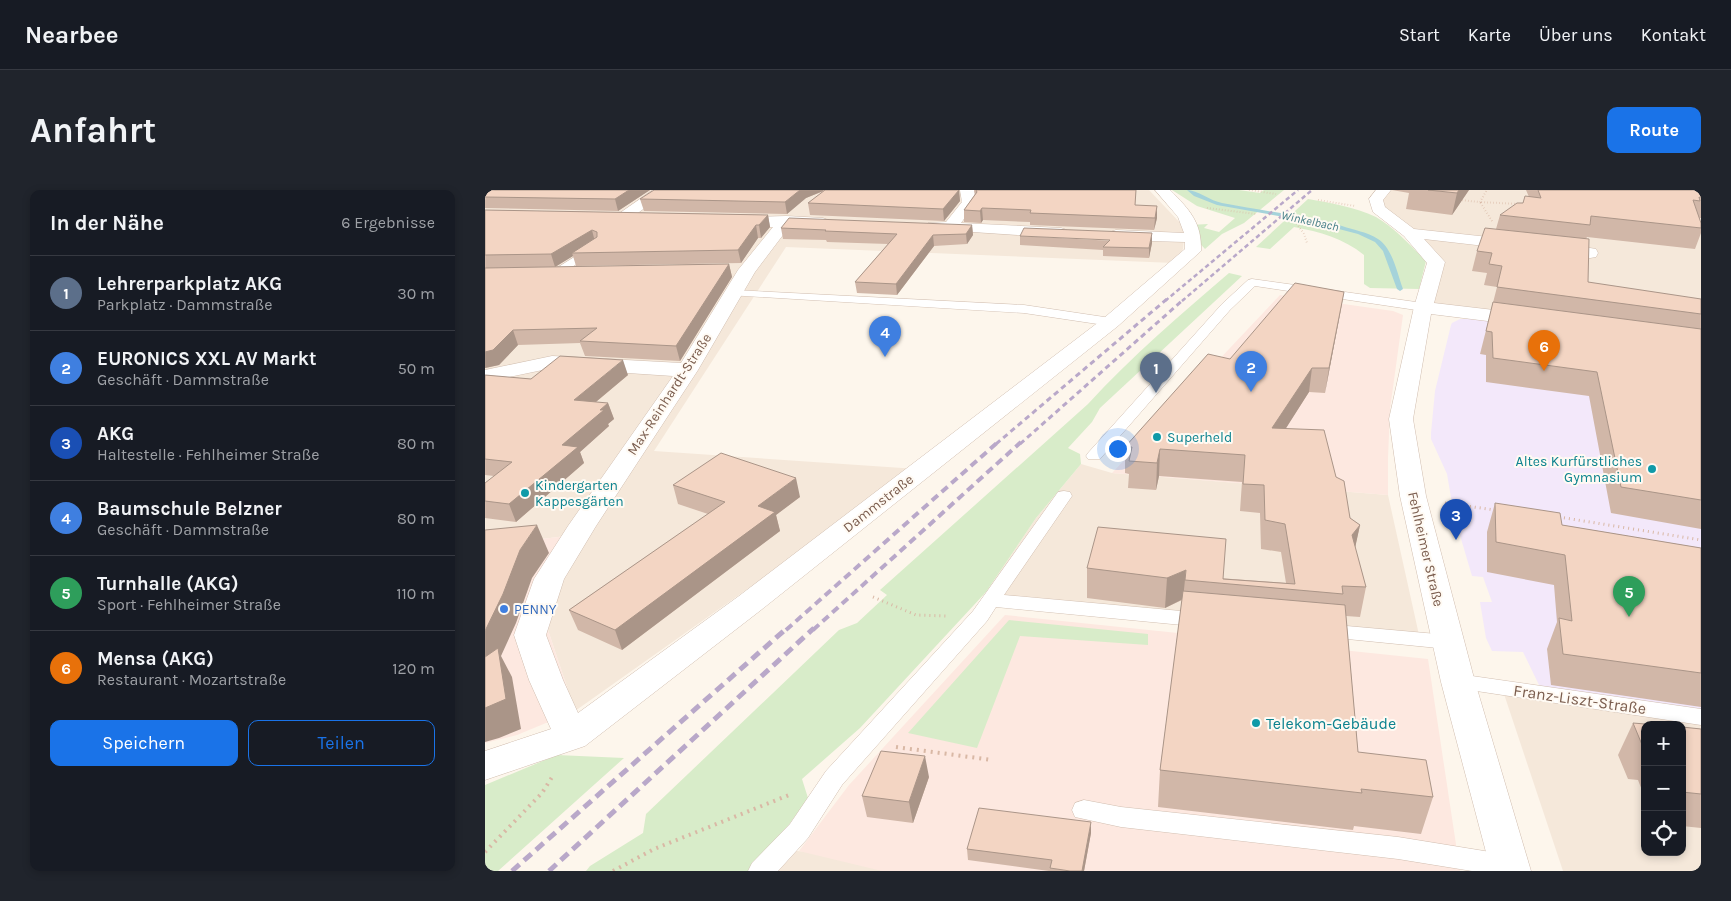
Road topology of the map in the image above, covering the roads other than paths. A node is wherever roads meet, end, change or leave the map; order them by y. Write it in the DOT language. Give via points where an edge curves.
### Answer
graph roads {
  1 [pos="967,190"];
  2 [pos="1162,190"];
  3 [pos="1383,190"];
  4 [pos="658,193"];
  5 [pos="603,217"];
  6 [pos="794,217"];
  7 [pos="622,218"];
  8 [pos="651,218"];
  9 [pos="720,220"];
  10 [pos="842,223"];
  11 [pos="921,226"];
  12 [pos="951,227"];
  13 [pos="1410,233"];
  14 [pos="1080,234"];
  15 [pos="1099,234"];
  16 [pos="1195,238"];
  17 [pos="595,247"];
  18 [pos="1590,253"];
  19 [pos="585,272"];
  20 [pos="556,273"];
  21 [pos="538,274"];
  22 [pos="736,278"];
  23 [pos="1423,307"];
  24 [pos="1111,322"];
  25 [pos="1546,322"];
  26 [pos="687,370"];
  27 [pos="485,376"];
  28 [pos="1094,456"];
  29 [pos="1064,496"];
  30 [pos="992,600"];
  31 [pos="1220,621"];
  32 [pos="1309,629"];
  33 [pos="1449,642"];
  34 [pos="1458,682"];
  35 [pos="1701,716"];
  36 [pos="572,736"];
  37 [pos="485,766"];
  38 [pos="1084,810"];
  39 [pos="1510,868"];
  40 [pos="761,871"];
  1 -- 12 [label="street" via="969,202"];
  2 -- 16 [label="street" via="1180,209"];
  3 -- 13 [label="street, Fehlheimer Straße" via="1377,199 1378,209"];
  4 -- 7 [label="street"];
  5 -- 7 [label="street"];
  6 -- 9 [label="street"];
  6 -- 10 [label="street"];
  6 -- 22 [label="street, Max-Reinhardt-Straße"];
  7 -- 8 [label="street"];
  11 -- 12 [label="street"];
  12 -- 14 [label="street"];
  13 -- 18 [label="street"];
  13 -- 23 [label="street, Fehlheimer Straße" via="1436,262"];
  15 -- 16 [label="street"];
  16 -- 24 [label="street, Dammstraße" via="1193,251"];
  17 -- 20 [label="lane"];
  19 -- 20 [label="street"];
  20 -- 21 [label="street"];
  22 -- 24 [label="lane" via="1024,309"];
  22 -- 26 [label="street, Max-Reinhardt-Straße"];
  23 -- 25 [label="street"];
  23 -- 28 [label="lane" via="1252,282"];
  23 -- 33 [label="street, Fehlheimer Straße" via="1401,419 1413,496"];
  24 -- 36 [label="street, Dammstraße" via="742,609"];
  26 -- 27 [label="street" via="552,362"];
  26 -- 36 [label="street, Max-Reinhardt-Straße" via="549,579 530,635 546,680"];
  29 -- 30 [label="lane"];
  30 -- 31 [label="lane"];
  30 -- 40 [label="lane" via="834,778 799,831"];
  32 -- 33 [label="lane"];
  33 -- 34 [label="street, Fehlheimer Straße"];
  34 -- 35 [label="lane, Franz-Liszt-Straße"];
  34 -- 39 [label="street, Fehlheimer Straße"];
  36 -- 37 [label="street, Dammstraße"];
  38 -- 39 [label="lane" via="1121,817 1398,848"];
}
